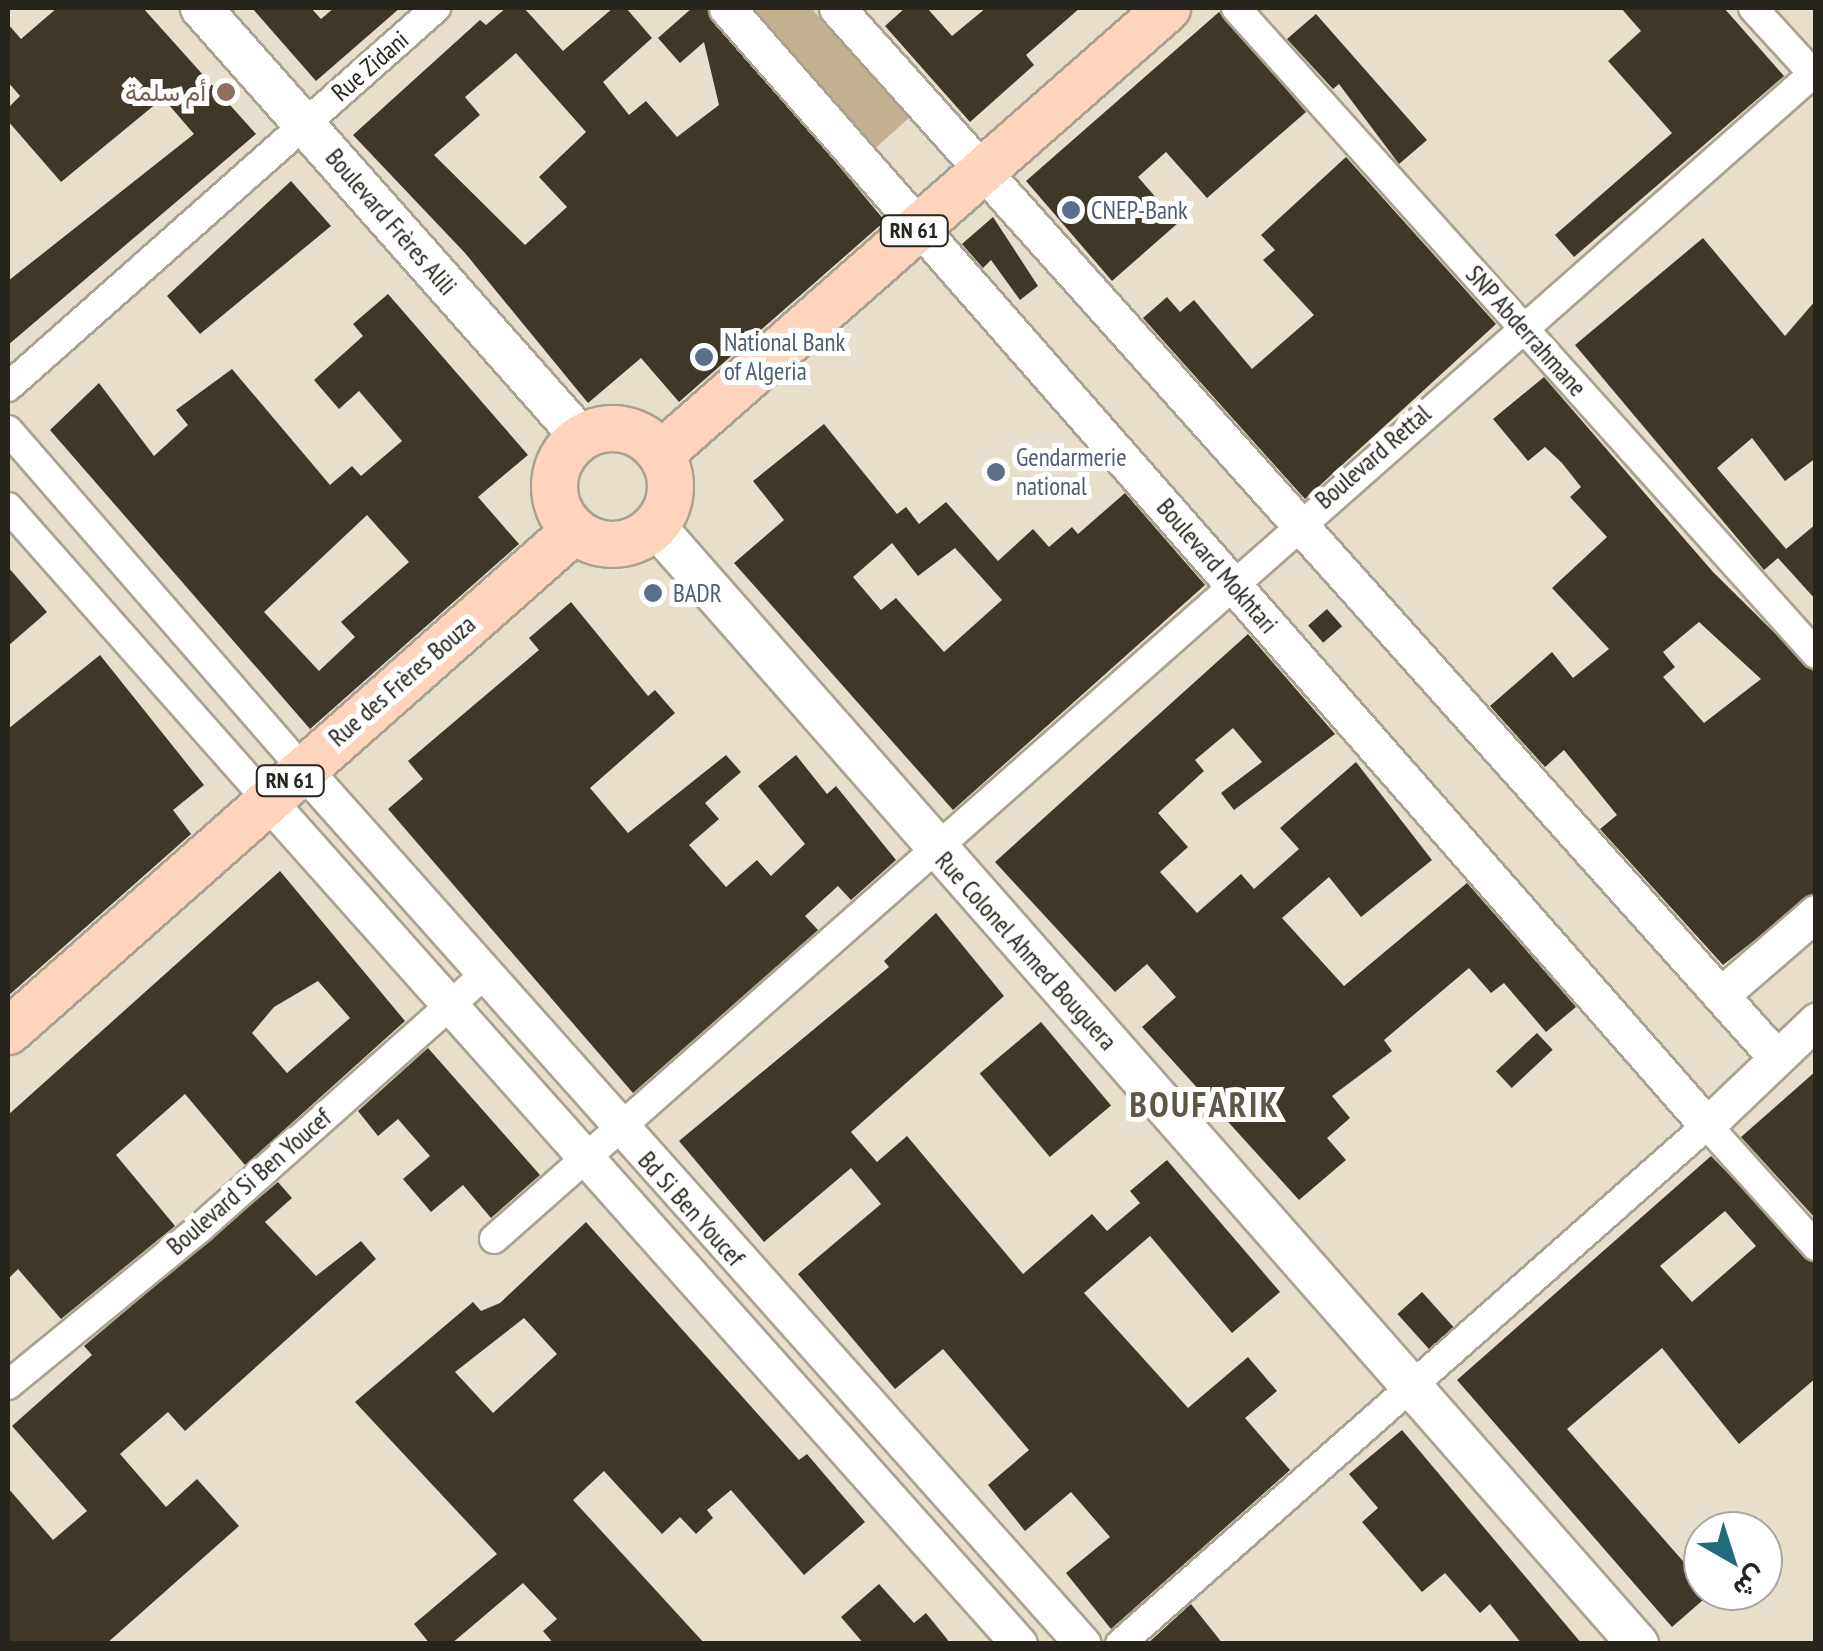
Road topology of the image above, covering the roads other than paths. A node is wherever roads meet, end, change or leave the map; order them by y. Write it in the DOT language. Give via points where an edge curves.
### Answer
graph roads {
  1 [pos="201,8"];
  2 [pos="436,8"];
  3 [pos="727,8"];
  4 [pos="837,8"];
  5 [pos="1167,8"];
  6 [pos="1236,8"];
  7 [pos="1754,8"];
  8 [pos="1815,74"];
  9 [pos="304,124"];
  10 [pos="981,171"];
  11 [pos="919,226"];
  12 [pos="1522,326"];
  13 [pos="8,387"];
  14 [pos="8,430"];
  15 [pos="581,437"];
  16 [pos="660,453"];
  17 [pos="8,506"];
  18 [pos="1297,523"];
  19 [pos="656,526"];
  20 [pos="573,530"];
  21 [pos="1231,582"];
  22 [pos="1816,654"];
  23 [pos="303,770"];
  24 [pos="268,801"];
  25 [pos="934,848"];
  26 [pos="1816,913"];
  27 [pos="485,974"];
  28 [pos="1722,994"];
  29 [pos="449,1004"];
  30 [pos="1816,1021"];
  31 [pos="8,1031"];
  32 [pos="1776,1057"];
  33 [pos="1707,1125"];
  34 [pos="618,1128"];
  35 [pos="588,1156"];
  36 [pos="494,1238"];
  37 [pos="1816,1246"];
  38 [pos="8,1385"];
  39 [pos="1414,1389"];
  40 [pos="929,1475"];
  41 [pos="895,1504"];
  42 [pos="1019,1644"];
  43 [pos="1083,1644"];
  44 [pos="1120,1644"];
  45 [pos="1638,1644"];
  1 -- 9 [label="main road, Boulevard Frères Alili"];
  2 -- 9 [label="street, Rue Zidani"];
  3 -- 11 [label="street, Boulevard Mokhtari"];
  4 -- 10 [label="street"];
  5 -- 10 [label="main road, RN 61"];
  6 -- 12 [label="street, SNP Abderrahmane"];
  7 -- 8 [label="street"];
  8 -- 12 [label="street, Boulevard Rettal"];
  9 -- 13 [label="street, Rue Zidani"];
  9 -- 15 [label="main road, Boulevard Frères Alili"];
  10 -- 11 [label="main road, RN 61"];
  10 -- 18 [label="street"];
  11 -- 16 [label="main road, RN 61"];
  11 -- 21 [label="street, Boulevard Mokhtari"];
  12 -- 18 [label="street, Boulevard Rettal"];
  12 -- 22 [label="street, SNP Abderrahmane"];
  14 -- 23 [label="street"];
  15 -- 16 [label="main road" via="615,428"];
  15 -- 20 [label="main road" via="555,471 560,514"];
  16 -- 19 [label="main road" via="671,490"];
  17 -- 24 [label="street"];
  18 -- 21 [label="street, Boulevard Rettal"];
  18 -- 28 [label="street"];
  19 -- 20 [label="main road" via="606,545"];
  19 -- 25 [label="main road, Rue Colonel Ahmed Bouguera"];
  20 -- 23 [label="main road, Rue des Frères Bouza / RN 61"];
  21 -- 25 [label="street, Boulevard Rettal"];
  21 -- 33 [label="street, Boulevard Mokhtari"];
  23 -- 24 [label="main road, Rue des Frères Bouza / RN 61"];
  23 -- 27 [label="street, Bd Si Ben Youcef"];
  24 -- 29 [label="street, Bd Si Ben Youcef"];
  24 -- 31 [label="main road, Rue des Frères Bouza / RN 61"];
  25 -- 34 [label="street, Boulevard Rettal"];
  25 -- 39 [label="main road, Rue Colonel Ahmed Bouguera"];
  26 -- 28 [label="street"];
  27 -- 29 [label="street, Boulevard Si Ben Youcef"];
  27 -- 34 [label="street, Bd Si Ben Youcef"];
  28 -- 32 [label="street"];
  29 -- 35 [label="street, Bd Si Ben Youcef"];
  29 -- 38 [label="street, Boulevard Si Ben Youcef" via="200,1228"];
  30 -- 32 [label="street"];
  32 -- 33 [label="street"];
  33 -- 37 [label="street"];
  33 -- 39 [label="street"];
  34 -- 35 [label="street, Boulevard Rettal"];
  34 -- 40 [label="street, Bd Si Ben Youcef"];
  35 -- 36 [label="street, Boulevard Rettal"];
  35 -- 41 [label="street, Bd Si Ben Youcef"];
  39 -- 44 [label="street"];
  39 -- 45 [label="main road, Rue Colonel Ahmed Bouguera"];
  40 -- 41 [label="street"];
  40 -- 43 [label="street, Bd Si Ben Youcef"];
  41 -- 42 [label="street, Bd Si Ben Youcef"];
}
